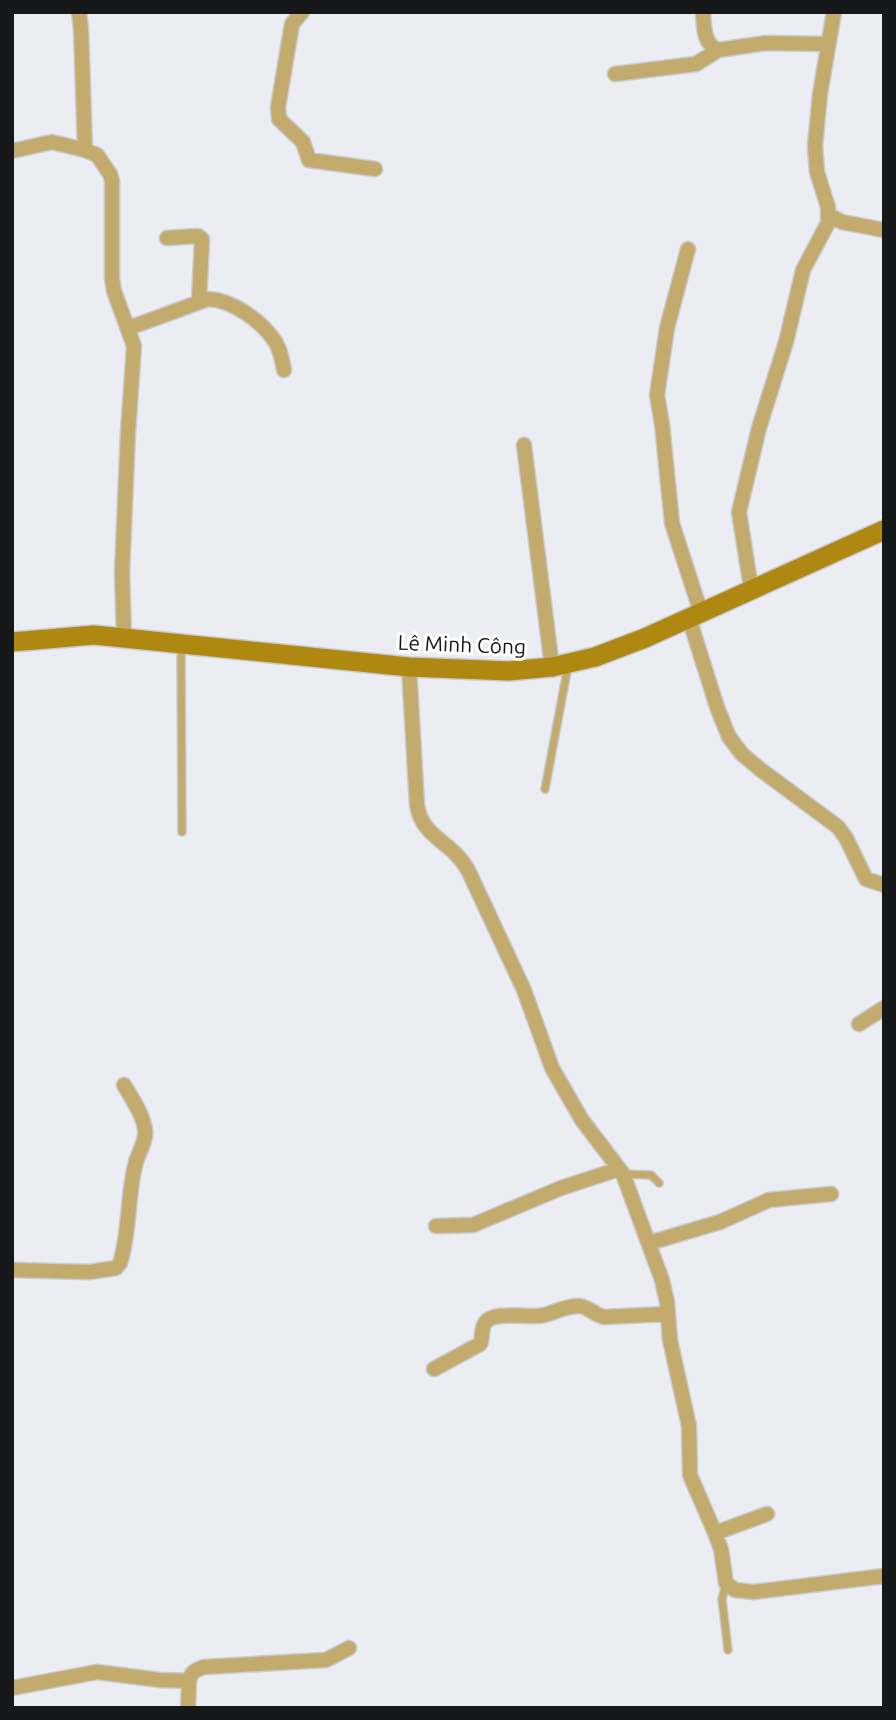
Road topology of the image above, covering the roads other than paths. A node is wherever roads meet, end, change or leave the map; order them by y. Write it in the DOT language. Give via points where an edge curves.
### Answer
graph roads {
  1 [pos="79,12"];
  2 [pos="302,12"];
  3 [pos="703,12"];
  4 [pos="834,12"];
  5 [pos="827,44"];
  6 [pos="718,50"];
  7 [pos="615,74"];
  8 [pos="85,150"];
  9 [pos="12,151"];
  10 [pos="374,169"];
  11 [pos="829,215"];
  12 [pos="884,230"];
  13 [pos="167,238"];
  14 [pos="688,249"];
  15 [pos="199,302"];
  16 [pos="129,328"];
  17 [pos="284,370"];
  18 [pos="524,446"];
  19 [pos="884,530"];
  20 [pos="751,588"];
  21 [pos="695,616"];
  22 [pos="124,637"];
  23 [pos="12,642"];
  24 [pos="181,643"];
  25 [pos="560,666"];
  26 [pos="409,667"];
  27 [pos="545,789"];
  28 [pos="182,832"];
  29 [pos="884,885"];
  30 [pos="884,1007"];
  31 [pos="859,1024"];
  32 [pos="124,1085"];
  33 [pos="621,1172"];
  34 [pos="659,1183"];
  35 [pos="831,1194"];
  36 [pos="436,1226"];
  37 [pos="649,1243"];
  38 [pos="12,1270"];
  39 [pos="667,1314"];
  40 [pos="434,1369"];
  41 [pos="767,1514"];
  42 [pos="715,1533"];
  43 [pos="884,1576"];
  44 [pos="726,1583"];
  45 [pos="349,1648"];
  46 [pos="728,1650"];
  47 [pos="189,1681"];
  48 [pos="12,1688"];
  49 [pos="188,1708"];
  1 -- 8 [label="street"];
  2 -- 10 [label="street" via="292,24 279,119 303,142 309,160"];
  3 -- 6 [label="street" via="707,41"];
  4 -- 5 [label="street"];
  5 -- 6 [label="street" via="766,43"];
  5 -- 11 [label="street" via="815,146"];
  6 -- 7 [label="street" via="696,64"];
  8 -- 9 [label="street" via="52,142"];
  8 -- 16 [label="street" via="97,155 110,174 112,278"];
  11 -- 12 [label="street"];
  11 -- 20 [label="street" via="803,270 739,512"];
  13 -- 15 [label="street" via="202,239"];
  14 -- 21 [label="street" via="667,328 657,395 672,523"];
  15 -- 16 [label="street"];
  15 -- 17 [label="street" via="219,299 240,308 276,343"];
  16 -- 22 [label="street" via="135,357 128,432"];
  18 -- 25 [label="street"];
  19 -- 20 [label="main road, Lê Minh Công"];
  20 -- 21 [label="main road, Lê Minh Công"];
  21 -- 25 [label="main road, Lê Minh Công"];
  21 -- 29 [label="street" via="729,737 761,770 832,820 866,879"];
  22 -- 23 [label="main road, Lê Minh Công" via="66,636"];
  22 -- 24 [label="main road, Lê Minh Công"];
  24 -- 26 [label="main road, Lê Minh Công"];
  24 -- 28 [label="lane"];
  25 -- 26 [label="main road, Lê Minh Công" via="486,671"];
  25 -- 27 [label="lane"];
  26 -- 33 [label="street" via="417,805 422,822 462,859 524,990 552,1068 582,1120"];
  30 -- 31 [label="street"];
  32 -- 38 [label="street" via="146,1133 133,1172 120,1263 116,1268 89,1272"];
  33 -- 34 [label="lane" via="651,1175"];
  33 -- 36 [label="street" via="561,1188 473,1225"];
  33 -- 37 [label="street"];
  35 -- 37 [label="street" via="769,1200 720,1222"];
  37 -- 39 [label="street" via="662,1280"];
  39 -- 40 [label="street" via="604,1317 580,1307 560,1308 542,1316 490,1318 484,1323 480,1344"];
  39 -- 42 [label="street" via="689,1426 690,1475"];
  41 -- 42 [label="street"];
  42 -- 44 [label="street"];
  43 -- 44 [label="street" via="754,1592 736,1590"];
  44 -- 46 [label="lane" via="722,1599"];
  45 -- 47 [label="street" via="326,1660 204,1667 195,1670"];
  47 -- 48 [label="street" via="97,1672"];
  47 -- 49 [label="street"];
}
